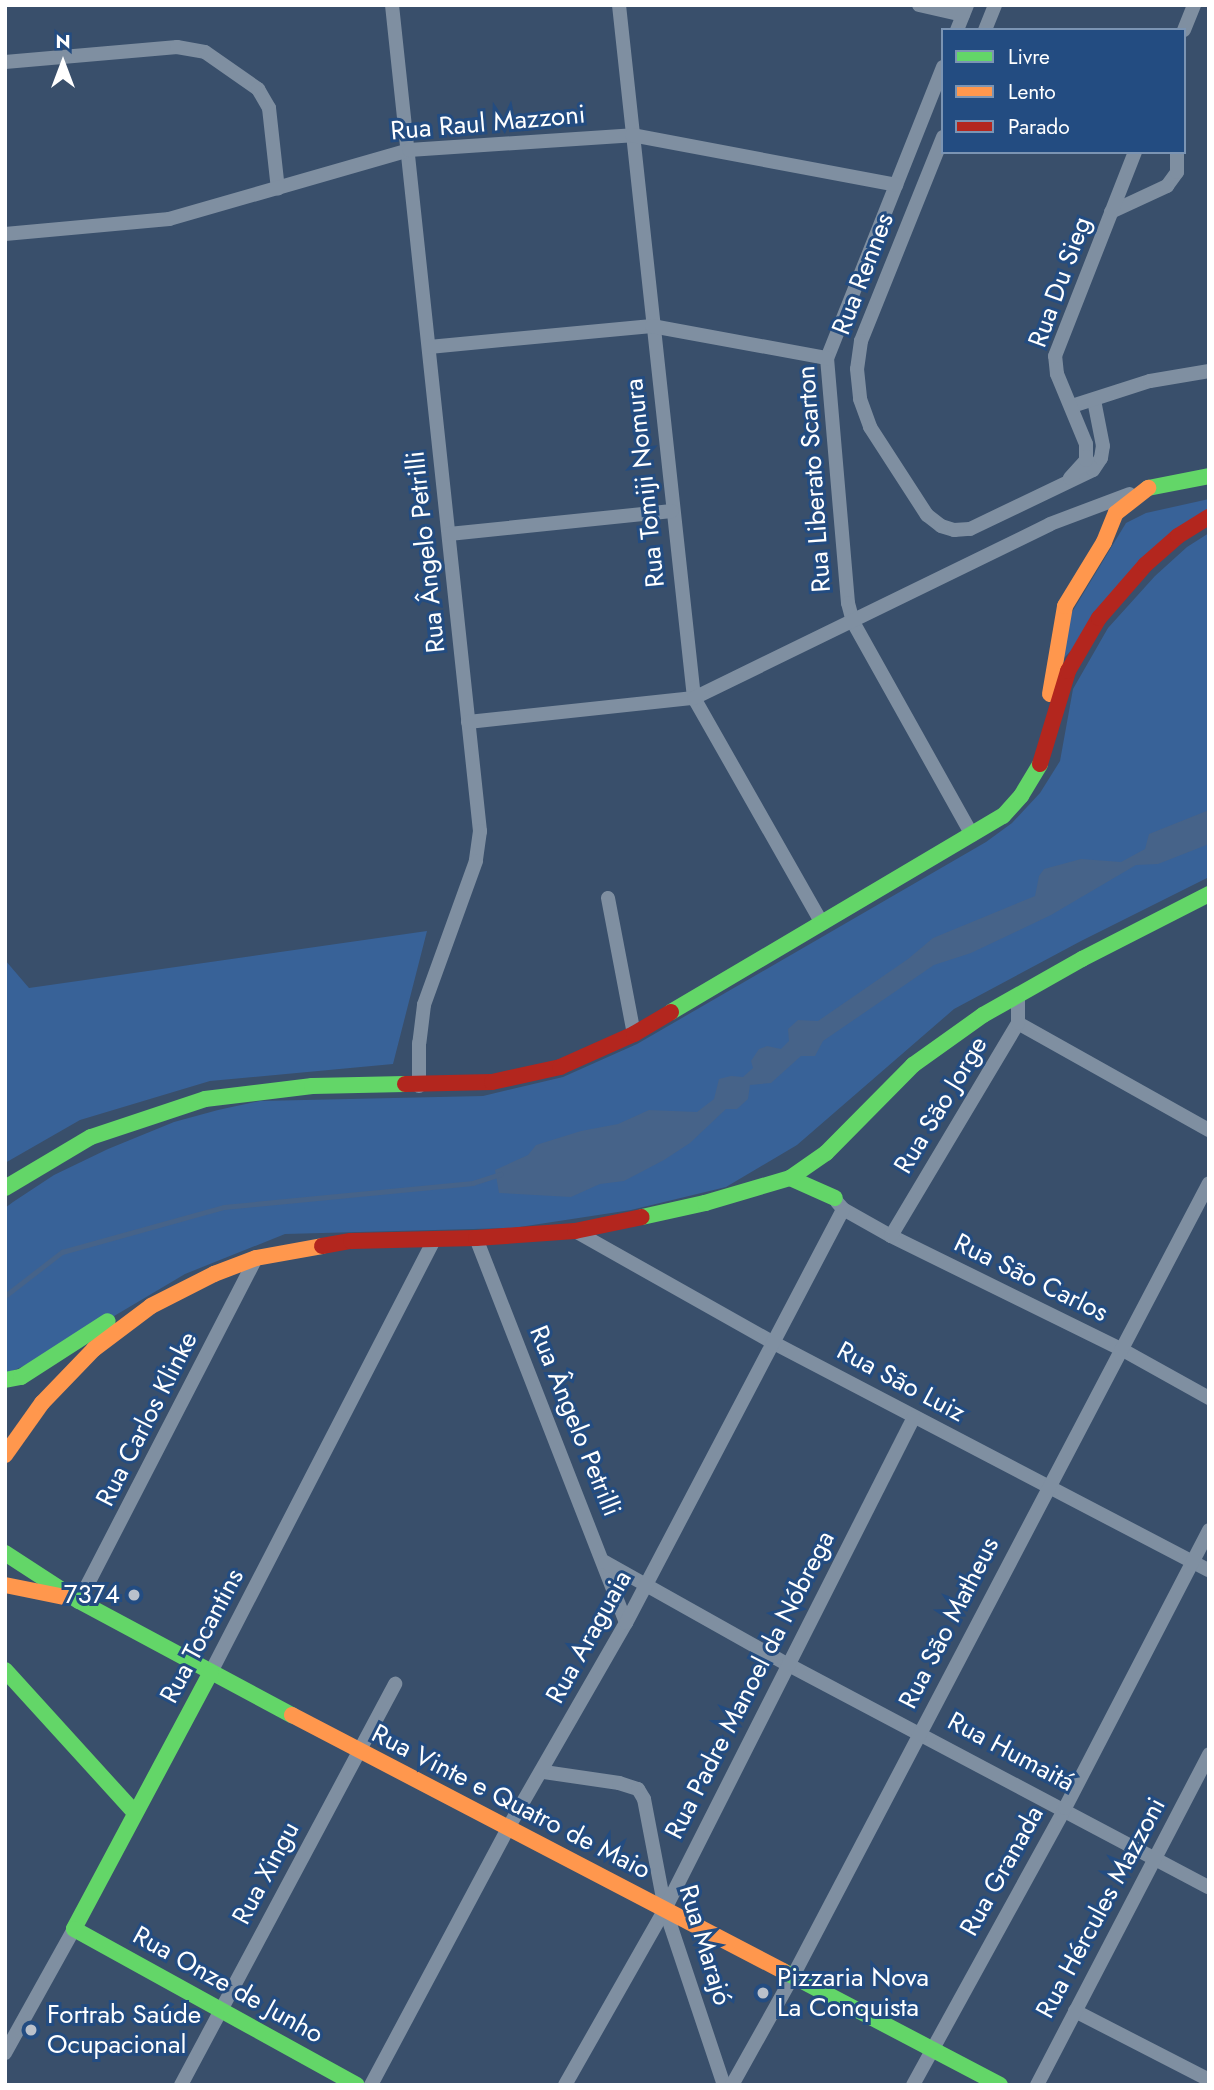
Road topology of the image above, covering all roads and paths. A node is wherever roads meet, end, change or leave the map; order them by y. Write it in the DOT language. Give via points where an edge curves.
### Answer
graph roads {
  1 [pos="392,5"];
  2 [pos="619,5"];
  3 [pos="919,5"];
  4 [pos="995,5"];
  5 [pos="1194,5"];
  6 [pos="965,10"];
  7 [pos="958,28"];
  8 [pos="986,28"];
  9 [pos="1185,28"];
  10 [pos="5,62"];
  11 [pos="941,72"];
  12 [pos="632,135"];
  13 [pos="941,142"];
  14 [pos="409,150"];
  15 [pos="1129,154"];
  16 [pos="1177,154"];
  17 [pos="896,185"];
  18 [pos="278,189"];
  19 [pos="1111,212"];
  20 [pos="5,234"];
  21 [pos="652,326"];
  22 [pos="429,347"];
  23 [pos="827,358"];
  24 [pos="1209,371"];
  25 [pos="1094,400"];
  26 [pos="1072,406"];
  27 [pos="1209,476"];
  28 [pos="1065,485"];
  29 [pos="1148,488"];
  30 [pos="672,511"];
  31 [pos="1209,517"];
  32 [pos="449,534"];
  33 [pos="853,622"];
  34 [pos="694,698"];
  35 [pos="468,722"];
  36 [pos="1048,736"];
  37 [pos="972,835"];
  38 [pos="1209,894"];
  39 [pos="608,898"];
  40 [pos="822,923"];
  41 [pos="1018,995"];
  42 [pos="1018,1023"];
  43 [pos="634,1034"];
  44 [pos="419,1086"];
  45 [pos="1209,1130"];
  46 [pos="826,1153"];
  47 [pos="790,1178"];
  48 [pos="1209,1183"];
  49 [pos="5,1188"];
  50 [pos="839,1203"];
  51 [pos="575,1231"];
  52 [pos="891,1236"];
  53 [pos="435,1238"];
  54 [pos="476,1238"];
  55 [pos="256,1258"];
  56 [pos="151,1306"];
  57 [pos="772,1342"];
  58 [pos="1121,1349"];
  59 [pos="5,1380"];
  60 [pos="1209,1398"];
  61 [pos="914,1417"];
  62 [pos="5,1455"];
  63 [pos="1047,1487"];
  64 [pos="1209,1531"];
  65 [pos="5,1553"];
  66 [pos="605,1562"];
  67 [pos="1192,1562"];
  68 [pos="1209,1570"];
  69 [pos="647,1584"];
  70 [pos="5,1585"];
  71 [pos="79,1601"];
  72 [pos="626,1623"];
  73 [pos="787,1664"];
  74 [pos="5,1670"];
  75 [pos="211,1672"];
  76 [pos="395,1684"];
  77 [pos="920,1733"];
  78 [pos="359,1751"];
  79 [pos="1209,1754"];
  80 [pos="544,1772"];
  81 [pos="1065,1808"];
  82 [pos="135,1813"];
  83 [pos="508,1828"];
  84 [pos="1156,1856"];
  85 [pos="1209,1887"];
  86 [pos="665,1909"];
  87 [pos="74,1928"];
  88 [pos="793,1976"];
  89 [pos="221,2008"];
  90 [pos="1075,2011"];
  91 [pos="931,2048"];
  92 [pos="5,2053"];
  93 [pos="1209,2080"];
  94 [pos="181,2085"];
  95 [pos="357,2085"];
  96 [pos="371,2085"];
  97 [pos="565,2085"];
  98 [pos="724,2085"];
  99 [pos="732,2085"];
  100 [pos="913,2085"];
  101 [pos="1000,2085"];
  102 [pos="1037,2085"];
  1 -- 14 [label="street, Rua Ângelo Petrilli"];
  2 -- 12 [label="street, Rua Tomiji Nomura"];
  3 -- 6 [label="street"];
  4 -- 8 [label="street"];
  5 -- 9 [label="street"];
  6 -- 7 [label="street"];
  10 -- 18 [label="street" via="177,47 205,52 258,89 270,108"];
  11 -- 17 [label="street, Rua Liberato Scarton"];
  12 -- 14 [label="street, Rua Raul Mazzoni"];
  12 -- 17 [label="street, Rua Raul Mazzoni"];
  12 -- 21 [label="street, Rua Tomiji Nomura"];
  13 -- 28 [label="street, Rua Rennes" via="861,341 857,369 870,426 927,515 954,530 970,529"];
  14 -- 18 [label="street, Rua Raul Mazzoni"];
  14 -- 22 [label="street, Rua Ângelo Petrilli"];
  15 -- 19 [label="street, Rua Du Sieg"];
  16 -- 19 [label="street, Rua Du Sieg" via="1177,172 1167,186"];
  17 -- 23 [label="street, Rua Liberato Scarton"];
  18 -- 20 [label="street, Rua Raul Mazzoni" via="169,219"];
  19 -- 26 [label="street, Rua Du Sieg" via="1055,356 1057,374"];
  21 -- 22 [label="street"];
  21 -- 23 [label="street"];
  21 -- 30 [label="street, Rua Tomiji Nomura"];
  22 -- 32 [label="street, Rua Ângelo Petrilli"];
  23 -- 33 [label="street, Rua Liberato Scarton"];
  24 -- 25 [label="street" via="1150,382"];
  25 -- 26 [label="street"];
  25 -- 28 [label="street, Rua Rennes" via="1101,458 1093,470"];
  26 -- 28 [label="street, Rua Rennes" via="1086,444 1086,460"];
  27 -- 29 [label="main road"];
  29 -- 33 [label="street" via="1050,524"];
  29 -- 36 [label="main road" via="1116,513 1066,606 1054,663"];
  30 -- 32 [label="street"];
  30 -- 34 [label="street, Rua Tomiji Nomura"];
  31 -- 36 [label="main road" via="1145,565 1099,618 1068,671"];
  32 -- 35 [label="street, Rua Ângelo Petrilli"];
  33 -- 34 [label="street"];
  33 -- 37 [label="street, Rua Liberato Scarton"];
  34 -- 35 [label="street"];
  34 -- 40 [label="street, Rua Tomiji Nomura"];
  35 -- 44 [label="street, Rua Ângelo Petrilli" via="480,831 476,861 424,1005"];
  36 -- 37 [label="main road" via="1038,769 1021,796 1003,816"];
  37 -- 40 [label="main road"];
  38 -- 41 [label="main road"];
  39 -- 43 [label="street"];
  40 -- 43 [label="main road"];
  41 -- 42 [label="street, Rua São Jorge"];
  41 -- 46 [label="main road" via="914,1065"];
  42 -- 45 [label="street"];
  42 -- 52 [label="street, Rua São Jorge"];
  43 -- 44 [label="main road" via="530,1076"];
  44 -- 49 [label="main road" via="312,1086 205,1099 91,1137"];
  46 -- 47 [label="main road"];
  46 -- 50 [label="main road"];
  47 -- 50 [label="main road"];
  47 -- 51 [label="main road" via="705,1203"];
  48 -- 58 [label="street, Rua São Matheus"];
  50 -- 52 [label="street, Rua São Carlos"];
  50 -- 57 [label="street, Rua Araguaia"];
  51 -- 54 [label="main road"];
  51 -- 57 [label="street, Rua São Luiz"];
  52 -- 58 [label="street, Rua São Carlos"];
  53 -- 54 [label="main road"];
  53 -- 55 [label="main road" via="351,1241"];
  53 -- 75 [label="street, Rua Tocantins"];
  54 -- 66 [label="street, Rua Ângelo Petrilli"];
  55 -- 56 [label="main road"];
  55 -- 71 [label="street, Rua Carlos Klinke"];
  56 -- 59 [label="main road" via="126,1312 21,1377"];
  56 -- 62 [label="main road" via="70,1372"];
  57 -- 61 [label="street, Rua São Luiz"];
  57 -- 69 [label="street, Rua Araguaia"];
  58 -- 60 [label="street, Rua São Carlos"];
  58 -- 63 [label="street, Rua São Matheus"];
  61 -- 63 [label="street, Rua São Luiz"];
  61 -- 73 [label="street, Rua Padre Manoel da Nóbrega"];
  63 -- 67 [label="street, Rua São Luiz"];
  63 -- 77 [label="street, Rua São Matheus"];
  64 -- 67 [label="street, Rua Granada"];
  65 -- 71 [label="main road, Rua Vinte e Quatro de Maio"];
  66 -- 69 [label="street, Rua Humaitá"];
  66 -- 72 [label="street, Rua Ângelo Petrilli"];
  67 -- 68 [label="street, Rua São Luiz"];
  67 -- 81 [label="street, Rua Granada"];
  69 -- 72 [label="street, Rua Araguaia"];
  69 -- 73 [label="street, Rua Humaitá"];
  70 -- 71 [label="main road"];
  71 -- 75 [label="main road, Rua Vinte e Quatro de Maio"];
  72 -- 80 [label="street, Rua Araguaia"];
  73 -- 77 [label="street, Rua Humaitá"];
  73 -- 86 [label="street, Rua Padre Manoel da Nóbrega"];
  74 -- 82 [label="main road"];
  75 -- 78 [label="main road, Rua Vinte e Quatro de Maio"];
  75 -- 82 [label="main road, Rua Tocantins"];
  76 -- 78 [label="street, Rua Xingu"];
  77 -- 81 [label="street, Rua Humaitá"];
  77 -- 88 [label="street, Rua São Matheus"];
  78 -- 83 [label="main road, Rua Vinte e Quatro de Maio"];
  78 -- 89 [label="street, Rua Xingu"];
  79 -- 84 [label="street, Rua Hércules Mazzoni"];
  80 -- 83 [label="street, Rua Araguaia"];
  80 -- 86 [label="street, Rua Marajó" via="638,1789 648,1810"];
  81 -- 84 [label="street, Rua Humaitá"];
  81 -- 91 [label="street, Rua Granada"];
  82 -- 87 [label="main road, Rua Tocantins"];
  83 -- 86 [label="main road, Rua Vinte e Quatro de Maio"];
  83 -- 96 [label="street, Rua Araguaia"];
  84 -- 85 [label="street, Rua Humaitá"];
  84 -- 90 [label="street, Rua Hércules Mazzoni"];
  86 -- 88 [label="main road, Rua Vinte e Quatro de Maio"];
  86 -- 97 [label="street, Rua Padre Manoel da Nóbrega"];
  86 -- 98 [label="street, Rua Marajó"];
  87 -- 89 [label="main road, Rua Onze de Junho"];
  87 -- 92 [label="street, Rua Tocantins"];
  88 -- 91 [label="main road, Rua Vinte e Quatro de Maio"];
  88 -- 99 [label="street, Rua São Matheus"];
  89 -- 94 [label="street, Rua Xingu"];
  89 -- 95 [label="main road, Rua Onze de Junho"];
  90 -- 93 [label="street"];
  90 -- 102 [label="street, Rua Hércules Mazzoni"];
  91 -- 100 [label="street, Rua Granada"];
  91 -- 101 [label="main road, Rua Vinte e Quatro de Maio"];
}
